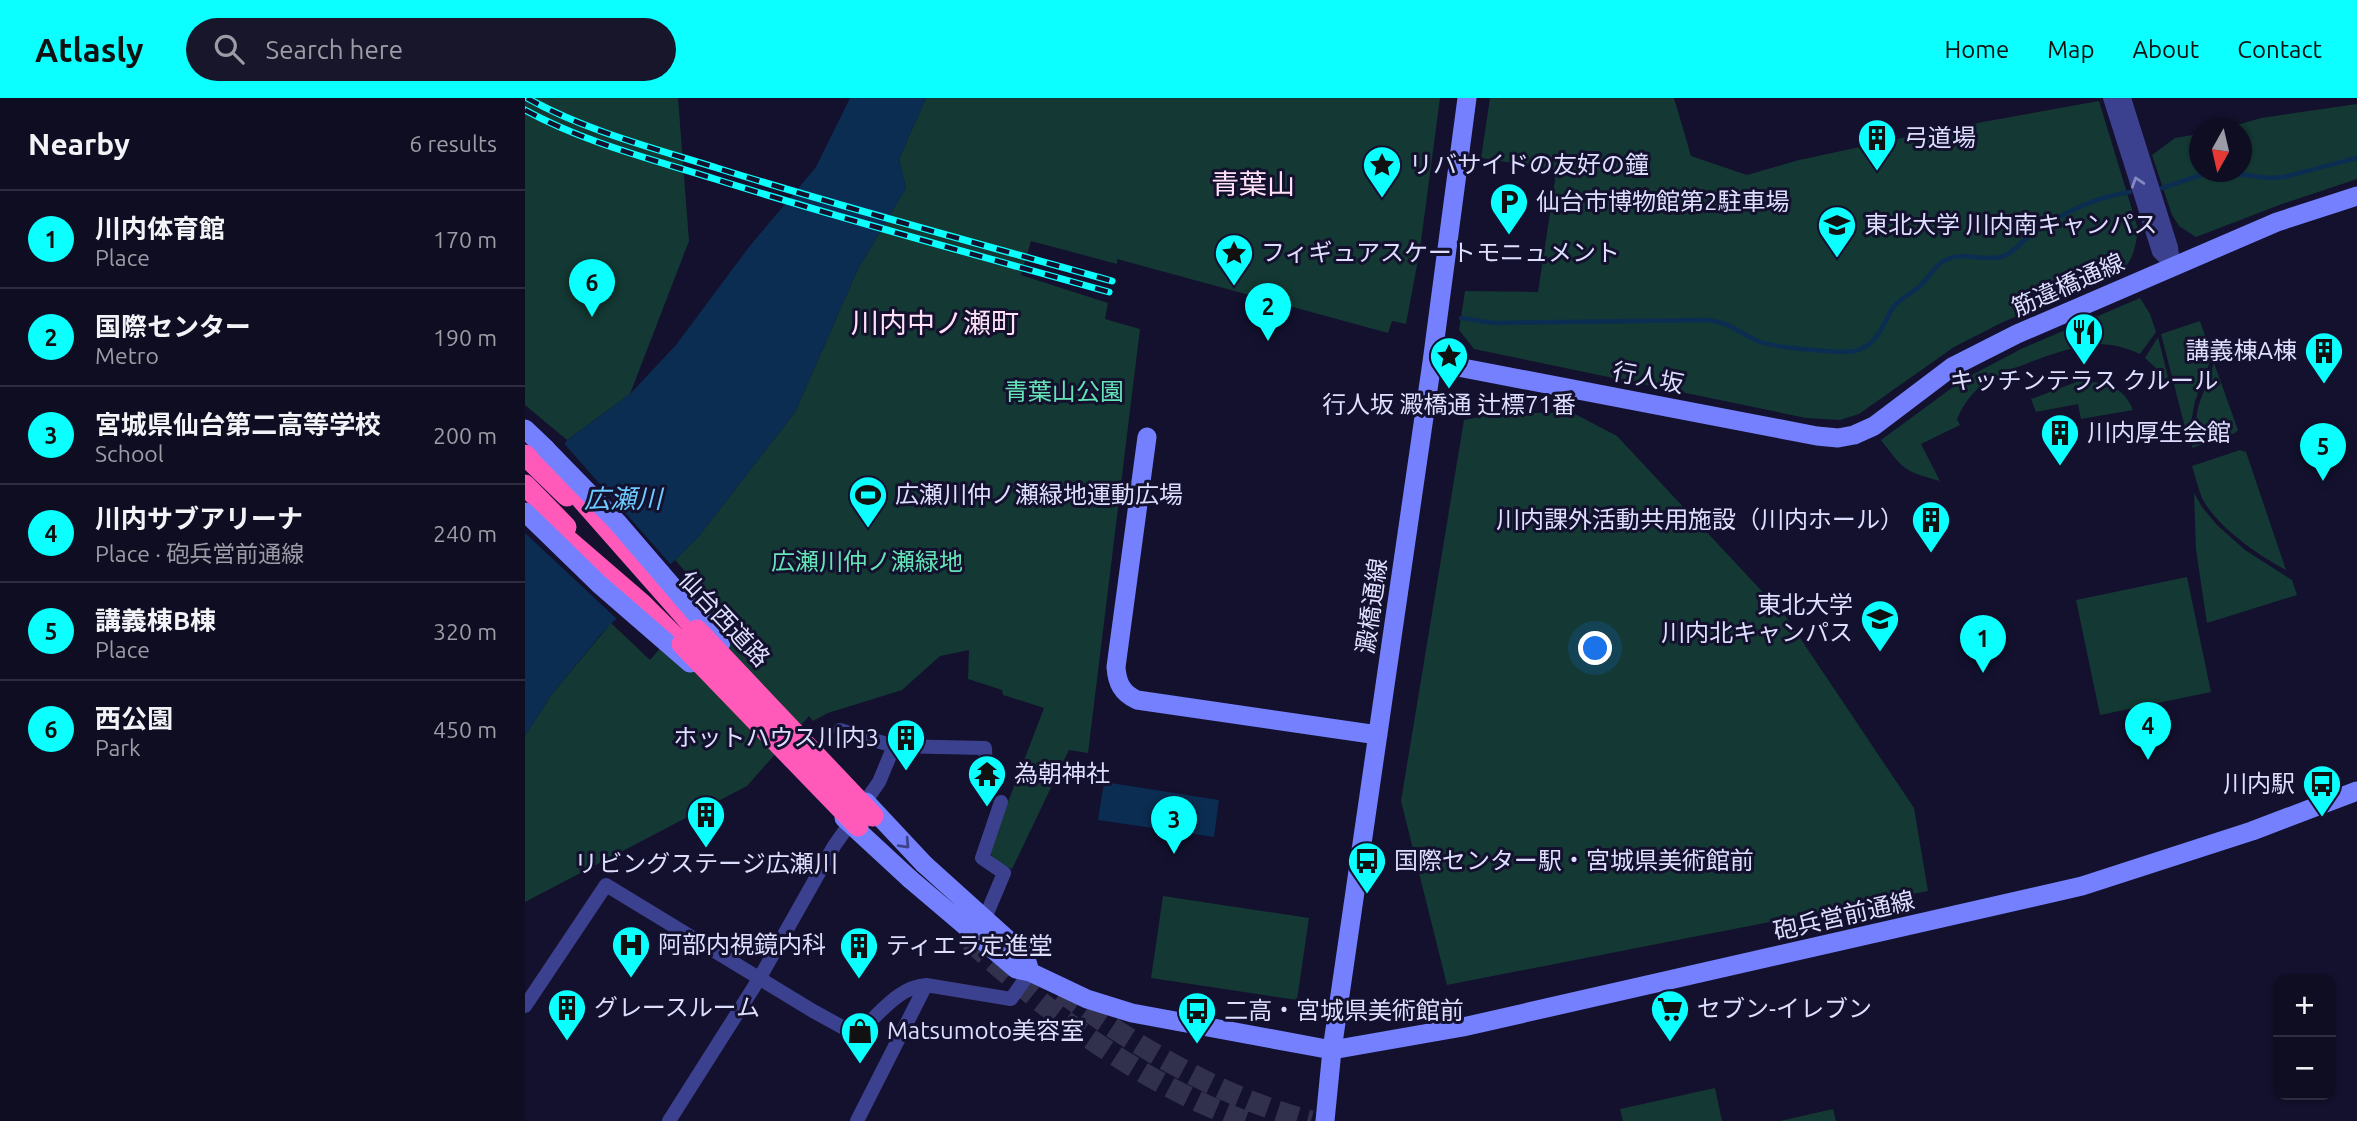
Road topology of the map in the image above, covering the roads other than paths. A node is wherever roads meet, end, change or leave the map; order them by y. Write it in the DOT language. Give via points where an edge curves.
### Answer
graph roads {
  1 [pos="1467,98"];
  2 [pos="2110,98"];
  3 [pos="2124,98"];
  4 [pos="2357,195"];
  5 [pos="2173,265"];
  6 [pos="1432,362"];
  7 [pos="525,429"];
  8 [pos="1854,435"];
  9 [pos="1147,437"];
  10 [pos="536,455"];
  11 [pos="525,485"];
  12 [pos="525,504"];
  13 [pos="525,512"];
  14 [pos="642,604"];
  15 [pos="840,730"];
  16 [pos="1378,734"];
  17 [pos="894,746"];
  18 [pos="986,771"];
  19 [pos="2357,791"];
  20 [pos="1001,802"];
  21 [pos="985,918"];
  22 [pos="1030,972"];
  23 [pos="759,979"];
  24 [pos="926,985"];
  25 [pos="525,1006"];
  26 [pos="1332,1050"];
  27 [pos="669,1121"];
  28 [pos="857,1121"];
  29 [pos="1325,1121"];
  1 -- 6 [label="street, 澱橋通線"];
  5 -- 2 [label="street, one-way" via="2159,252"];
  3 -- 5 [label="street"];
  4 -- 5 [label="street, 筋違橋通線"];
  5 -- 8 [label="street, 筋違橋通線" via="1952,367 1874,426"];
  6 -- 8 [label="street, 行人坂" via="1817,436"];
  6 -- 16 [label="street, 澱橋通線"];
  7 -- 10 [label="street"];
  9 -- 16 [label="street" via="1115,667 1121,688 1137,700"];
  10 -- 14 [label="highway, 仙台西道路, bridge" via="866,821"];
  10 -- 21 [label="street, one-way, bridge" via="617,522 771,703 925,864"];
  11 -- 14 [label="highway"];
  12 -- 14 [label="highway, 仙台西道路"];
  13 -- 22 [label="street, bridge" via="677,650 853,828 1016,969"];
  15 -- 17 [label="street"];
  16 -- 26 [label="street, 澱橋通線"];
  17 -- 18 [label="street" via="985,748"];
  17 -- 23 [label="street" via="879,782 834,846"];
  19 -- 26 [label="street, 砲兵営前通線" via="2252,831 2082,886 1476,1025"];
  20 -- 21 [label="street" via="982,858 1004,873"];
  21 -- 22 [label="street" via="1025,955"];
  22 -- 24 [label="street" via="1011,999"];
  22 -- 26 [label="street" via="1087,999 1132,1013"];
  23 -- 24 [label="street" via="844,1028 864,1027 902,992"];
  23 -- 25 [label="street" via="606,885"];
  23 -- 27 [label="street"];
  24 -- 28 [label="street"];
  26 -- 29 [label="street, 澱橋通線"];
}
